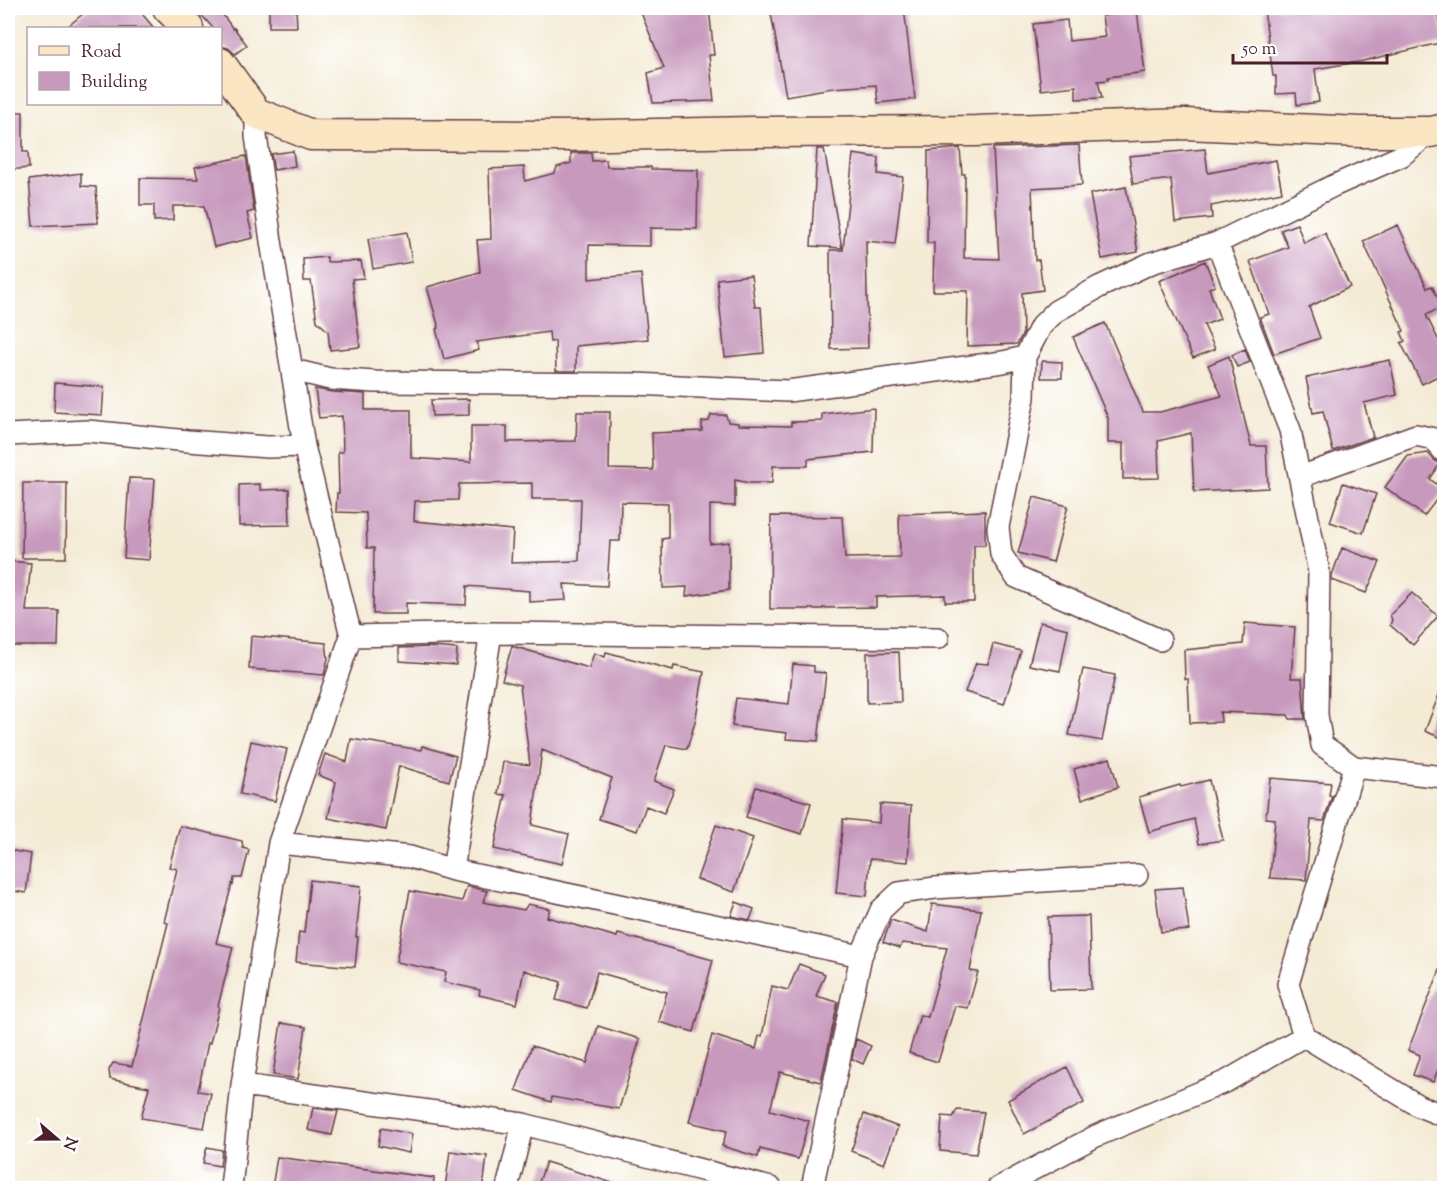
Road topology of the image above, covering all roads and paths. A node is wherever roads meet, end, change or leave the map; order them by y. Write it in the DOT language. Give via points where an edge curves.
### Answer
graph roads {
  1 [pos="168,8"];
  2 [pos="187,27"];
  3 [pos="222,66"];
  4 [pos="256,113"];
  5 [pos="1438,130"];
  6 [pos="1217,243"];
  7 [pos="1025,357"];
  8 [pos="293,370"];
  9 [pos="8,435"];
  10 [pos="304,446"];
  11 [pos="1444,452"];
  12 [pos="1300,477"];
  13 [pos="491,633"];
  14 [pos="351,636"];
  15 [pos="938,638"];
  16 [pos="1160,640"];
  17 [pos="1354,766"];
  18 [pos="1444,777"];
  19 [pos="279,843"];
  20 [pos="453,870"];
  21 [pos="1137,875"];
  22 [pos="861,956"];
  23 [pos="1304,1036"];
  24 [pos="242,1084"];
  25 [pos="1444,1116"];
  26 [pos="523,1124"];
  27 [pos="231,1188"];
  28 [pos="507,1188"];
  29 [pos="771,1188"];
  30 [pos="812,1188"];
  31 [pos="998,1188"];
  1 -- 2 [label="street"];
  3 -- 4 [label="street"];
  4 -- 5 [label="street" via="311,135 964,132 1186,124 1360,132"];
  4 -- 8 [label="street" via="256,136"];
  5 -- 6 [label="street" via="1401,156"];
  6 -- 7 [label="street" via="1151,262 1056,311 1041,326"];
  6 -- 12 [label="street" via="1290,430"];
  7 -- 8 [label="street" via="788,391 635,384 375,382 330,379"];
  7 -- 16 [label="street" via="1024,398 998,527 1001,554 1016,577"];
  8 -- 10 [label="street"];
  9 -- 10 [label="street" via="88,431 268,447"];
  10 -- 14 [label="street"];
  11 -- 12 [label="street" via="1434,439 1416,435"];
  12 -- 17 [label="street" via="1319,572 1317,715 1322,745"];
  13 -- 14 [label="street"];
  13 -- 15 [label="street"];
  13 -- 20 [label="street"];
  14 -- 19 [label="street"];
  17 -- 18 [label="street"];
  17 -- 23 [label="street" via="1288,984"];
  19 -- 20 [label="street" via="410,857"];
  19 -- 24 [label="street"];
  20 -- 22 [label="street"];
  21 -- 22 [label="street" via="899,893 881,910"];
  22 -- 30 [label="street"];
  23 -- 25 [label="street" via="1419,1106"];
  23 -- 31 [label="street" via="1227,1081 1096,1136"];
  24 -- 26 [label="street"];
  24 -- 27 [label="street"];
  26 -- 28 [label="street"];
  26 -- 29 [label="street"];
}
